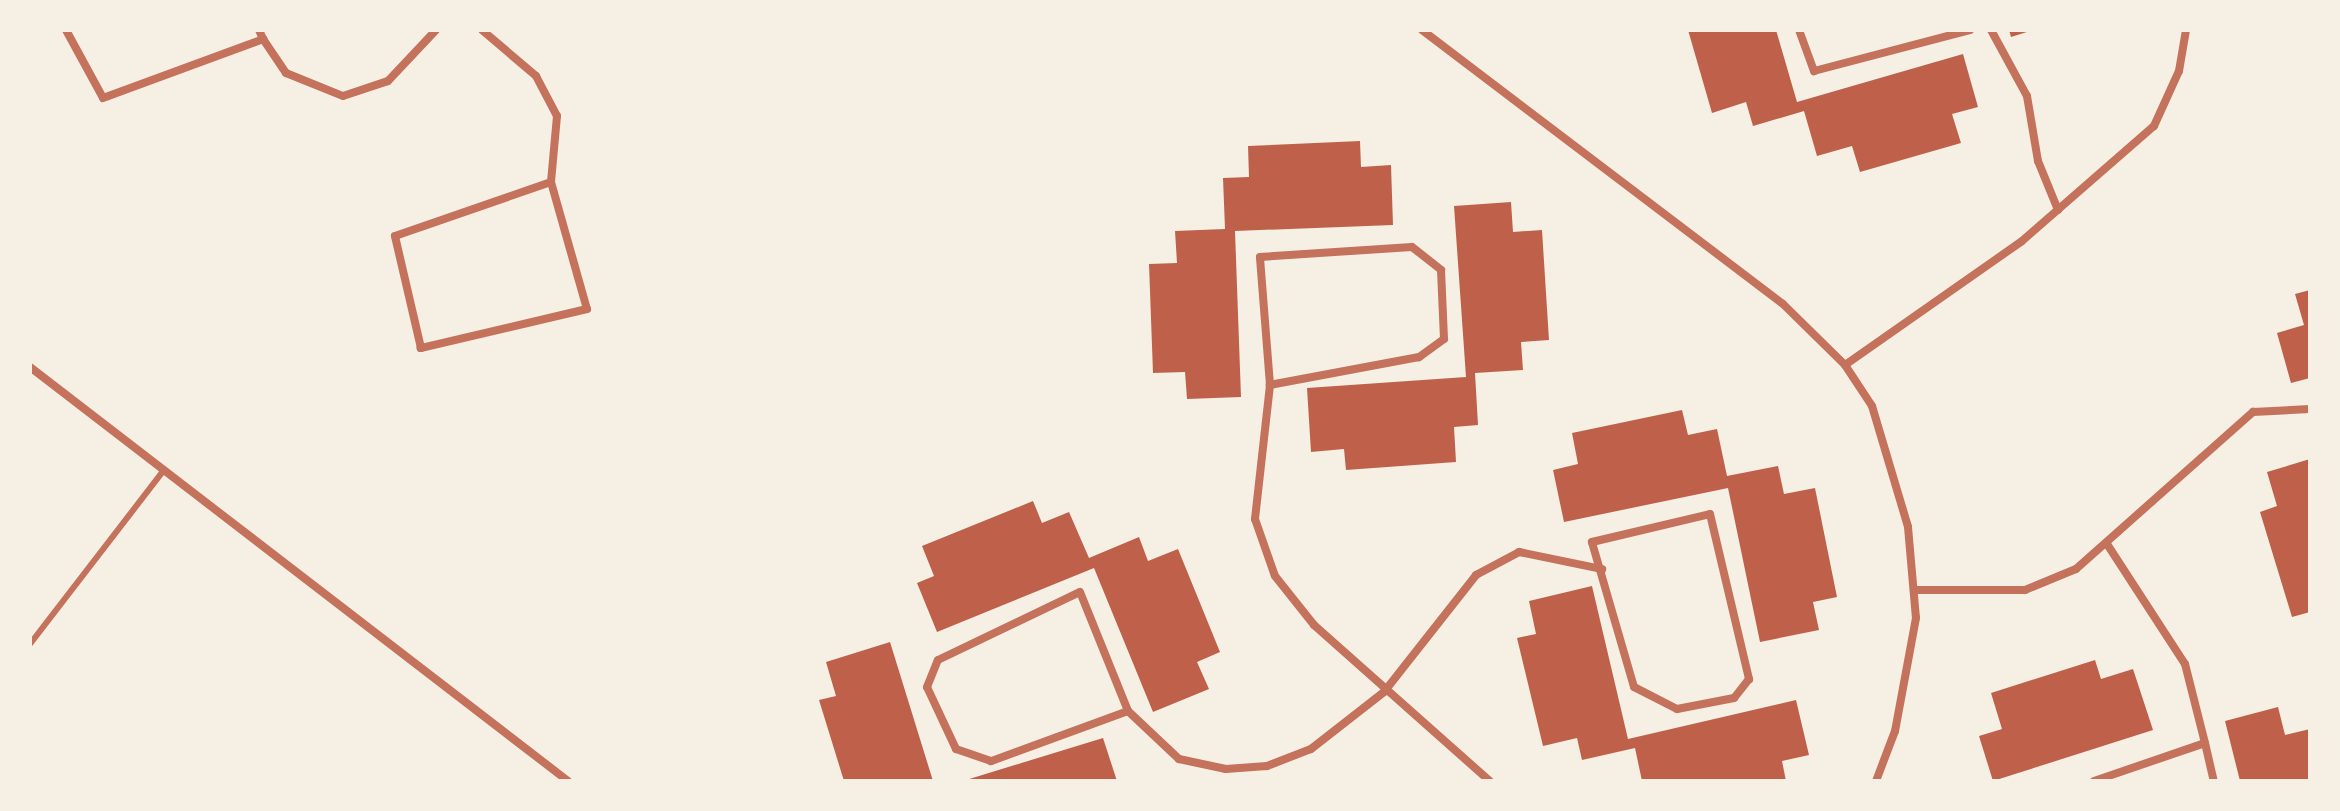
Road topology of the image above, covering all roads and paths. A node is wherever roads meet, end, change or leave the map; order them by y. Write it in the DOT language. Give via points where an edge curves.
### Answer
graph roads {
  1 [pos="66,30"];
  2 [pos="436,30"];
  3 [pos="482,30"];
  4 [pos="1422,30"];
  5 [pos="1799,30"];
  6 [pos="1970,30"];
  7 [pos="1991,30"];
  8 [pos="2186,30"];
  9 [pos="261,34"];
  10 [pos="551,182"];
  11 [pos="2058,210"];
  12 [pos="1845,365"];
  13 [pos="30,367"];
  14 [pos="1270,385"];
  15 [pos="2310,409"];
  16 [pos="164,470"];
  17 [pos="2107,544"];
  18 [pos="1602,569"];
  19 [pos="1915,590"];
  20 [pos="30,644"];
  21 [pos="1384,692"];
  22 [pos="1128,711"];
  23 [pos="2205,743"];
  24 [pos="568,781"];
  25 [pos="1490,781"];
  26 [pos="1876,781"];
  27 [pos="2094,781"];
  28 [pos="2214,781"];
  1 -- 9 [label="street" via="103,98"];
  2 -- 9 [label="street" via="388,81 343,96 286,73"];
  3 -- 10 [label="street" via="536,76 557,116"];
  4 -- 12 [label="street" via="1783,304"];
  5 -- 6 [label="street" via="1814,71"];
  7 -- 11 [label="street" via="2027,96 2038,161"];
  8 -- 11 [label="street" via="2179,71 2154,126"];
  10 -- 10 [label="street" via="587,309 421,348 395,236"];
  11 -- 12 [label="street"];
  12 -- 19 [label="street" via="1872,406 1908,527"];
  13 -- 16 [label="street"];
  14 -- 14 [label="street" via="1260,257 1412,247 1441,270 1444,339 1419,357"];
  14 -- 21 [label="street" via="1255,519 1275,576 1314,625"];
  15 -- 17 [label="street" via="2253,412"];
  16 -- 20 [label="lane" via="88,560"];
  16 -- 24 [label="street"];
  17 -- 19 [label="street" via="2076,569 2025,590"];
  17 -- 23 [label="street" via="2185,664"];
  18 -- 18 [label="street" via="1592,542 1710,514 1749,679 1734,698 1677,709 1634,687"];
  18 -- 21 [label="street" via="1519,552 1476,575"];
  19 -- 26 [label="street" via="1895,731"];
  21 -- 22 [label="street" via="1311,749 1267,766 1226,769 1179,759"];
  21 -- 25 [label="street"];
  22 -- 22 [label="street" via="1080,592 938,660 927,687 956,749 991,761"];
  23 -- 27 [label="street"];
  23 -- 28 [label="street"];
}
